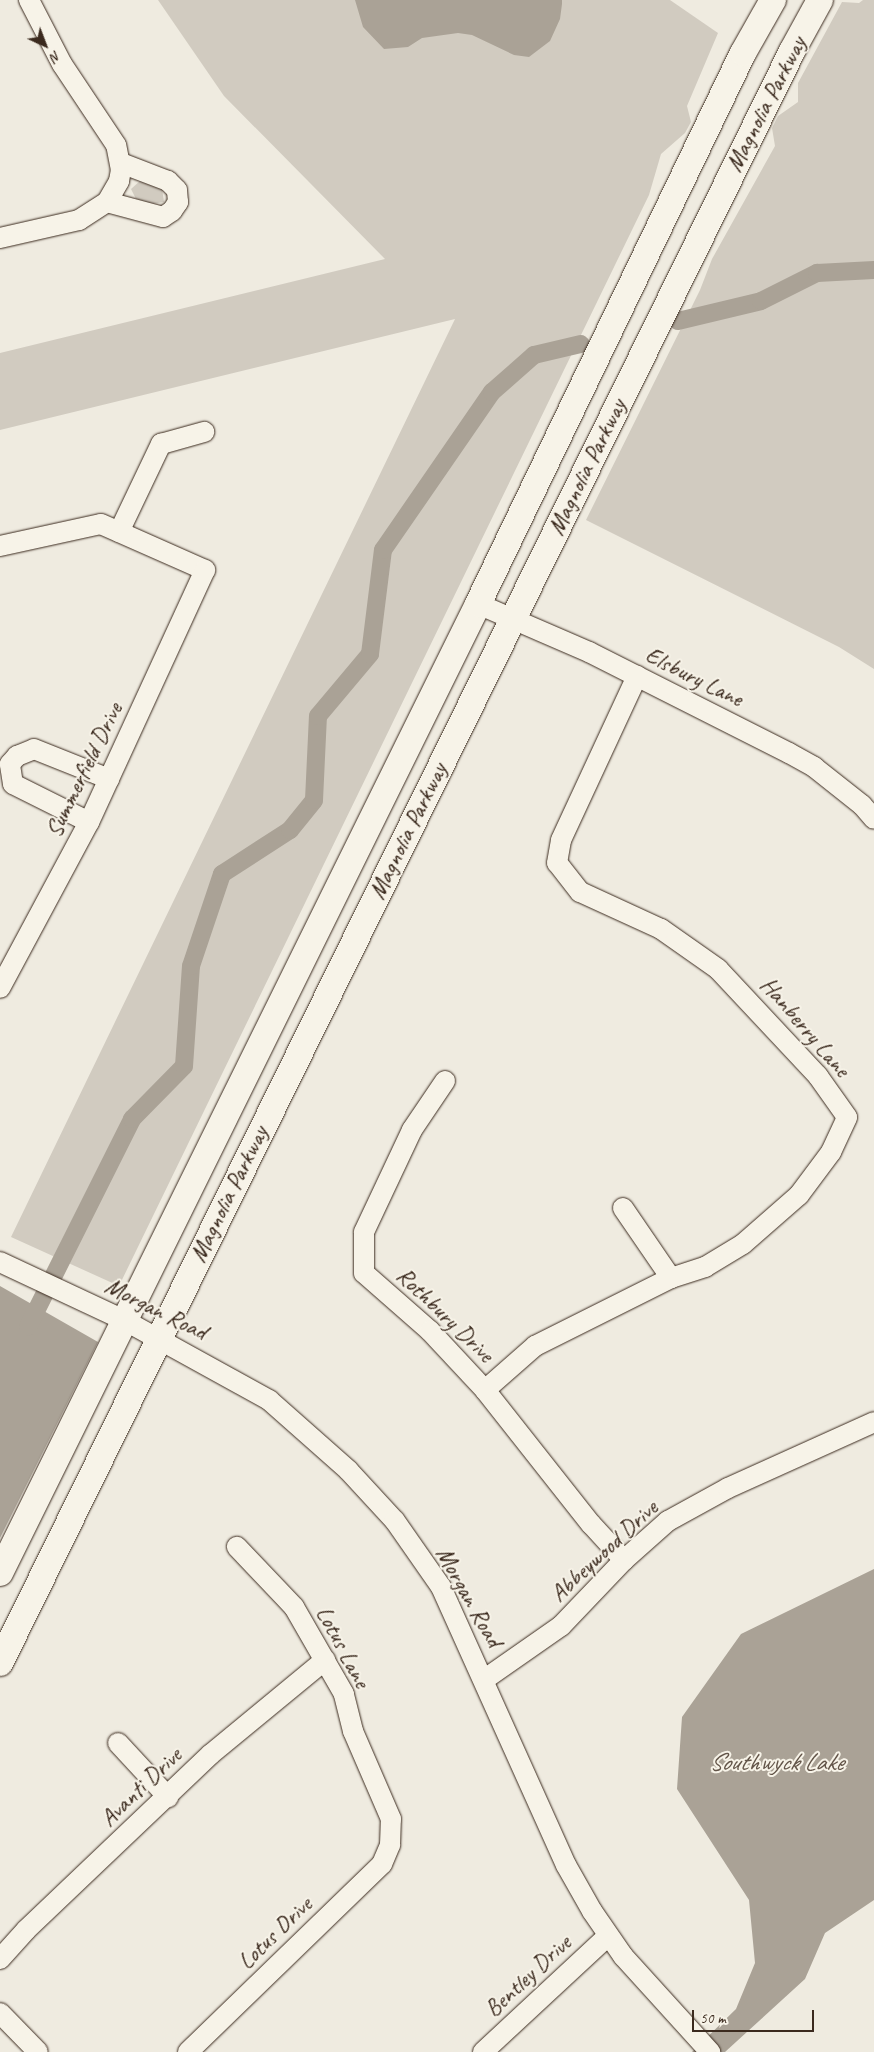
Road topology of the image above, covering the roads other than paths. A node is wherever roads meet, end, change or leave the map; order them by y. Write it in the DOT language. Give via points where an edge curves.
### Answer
graph roads {
  1 [pos="29,0"];
  2 [pos="773,0"];
  3 [pos="820,0"];
  4 [pos="120,172"];
  5 [pos="108,202"];
  6 [pos="0,238"];
  7 [pos="204,432"];
  8 [pos="119,532"];
  9 [pos="0,546"];
  10 [pos="478,604"];
  11 [pos="512,619"];
  12 [pos="637,676"];
  13 [pos="109,779"];
  14 [pos="874,819"];
  15 [pos="89,822"];
  16 [pos="364,831"];
  17 [pos="400,847"];
  18 [pos="0,988"];
  19 [pos="247,1068"];
  20 [pos="445,1081"];
  21 [pos="284,1084"];
  22 [pos="623,1208"];
  23 [pos="0,1262"];
  24 [pos="671,1278"];
  25 [pos="124,1320"];
  26 [pos="158,1338"];
  27 [pos="486,1390"];
  28 [pos="874,1422"];
  29 [pos="237,1547"];
  30 [pos="624,1560"];
  31 [pos="0,1574"];
  32 [pos="325,1660"];
  33 [pos="0,1663"];
  34 [pos="484,1679"];
  35 [pos="118,1743"];
  36 [pos="168,1797"];
  37 [pos="390,1845"];
  38 [pos="608,1936"];
  39 [pos="0,1959"];
  40 [pos="0,2013"];
  41 [pos="38,2052"];
  42 [pos="188,2052"];
  43 [pos="483,2052"];
  44 [pos="710,2052"];
  1 -- 4 [label="street" via="54,50 116,144"];
  2 -- 10 [label="main road, Magnolia Parkway" via="743,53"];
  3 -- 11 [label="main road, Magnolia Parkway"];
  4 -- 5 [label="street"];
  4 -- 5 [label="street" via="168,181 177,190 178,202 163,217"];
  5 -- 6 [label="street" via="79,220"];
  7 -- 8 [label="street" via="161,444"];
  8 -- 9 [label="street" via="101,524"];
  8 -- 13 [label="street, Summerfield Drive" via="205,570"];
  10 -- 11 [label="street, Elsbury Lane"];
  10 -- 16 [label="main road, Magnolia Parkway"];
  11 -- 12 [label="street, Elsbury Lane"];
  11 -- 17 [label="main road, Magnolia Parkway"];
  12 -- 14 [label="street, Elsbury Lane" via="814,767 862,805"];
  12 -- 24 [label="street, Hanberry Lane" via="592,767 561,840 557,863 580,892 660,929 718,969 818,1076 847,1117 831,1152 799,1195 743,1244 704,1267"];
  13 -- 15 [label="street, Summerfield Drive"];
  13 -- 15 [label="street" via="34,749 17,756 10,764 14,784"];
  15 -- 18 [label="street, Summerfield Drive"];
  16 -- 17 [label="main road"];
  16 -- 19 [label="main road, Magnolia Parkway"];
  17 -- 21 [label="main road, Magnolia Parkway"];
  19 -- 21 [label="main road"];
  19 -- 25 [label="main road, Magnolia Parkway"];
  20 -- 27 [label="street, Rothbury Drive" via="412,1130 364,1232 364,1273 430,1332"];
  21 -- 26 [label="main road, Magnolia Parkway"];
  22 -- 24 [label="street"];
  23 -- 25 [label="street, Morgan Road"];
  24 -- 27 [label="street, Hanberry Lane" via="535,1346"];
  25 -- 26 [label="street, Morgan Road"];
  25 -- 31 [label="main road, Magnolia Parkway"];
  26 -- 33 [label="main road, Magnolia Parkway"];
  26 -- 34 [label="street, Morgan Road" via="269,1400 348,1470 395,1521 441,1587"];
  27 -- 30 [label="street, Rothbury Drive" via="591,1524"];
  28 -- 30 [label="street, Abbeywood Drive" via="711,1497 668,1521"];
  29 -- 32 [label="street, Lotus Lane" via="294,1607"];
  30 -- 34 [label="street, Abbeywood Drive" via="561,1626"];
  32 -- 36 [label="street, Avanti Drive" via="211,1754"];
  32 -- 37 [label="street, Lotus Lane" via="344,1694 353,1731 391,1819"];
  34 -- 38 [label="street, Morgan Road" via="566,1865"];
  35 -- 36 [label="street"];
  36 -- 39 [label="street, Avanti Drive" via="26,1930"];
  37 -- 42 [label="street, Lotus Drive" via="382,1864"];
  38 -- 43 [label="street, Bentley Drive"];
  38 -- 44 [label="street, Morgan Road"];
  40 -- 41 [label="street"];
}
